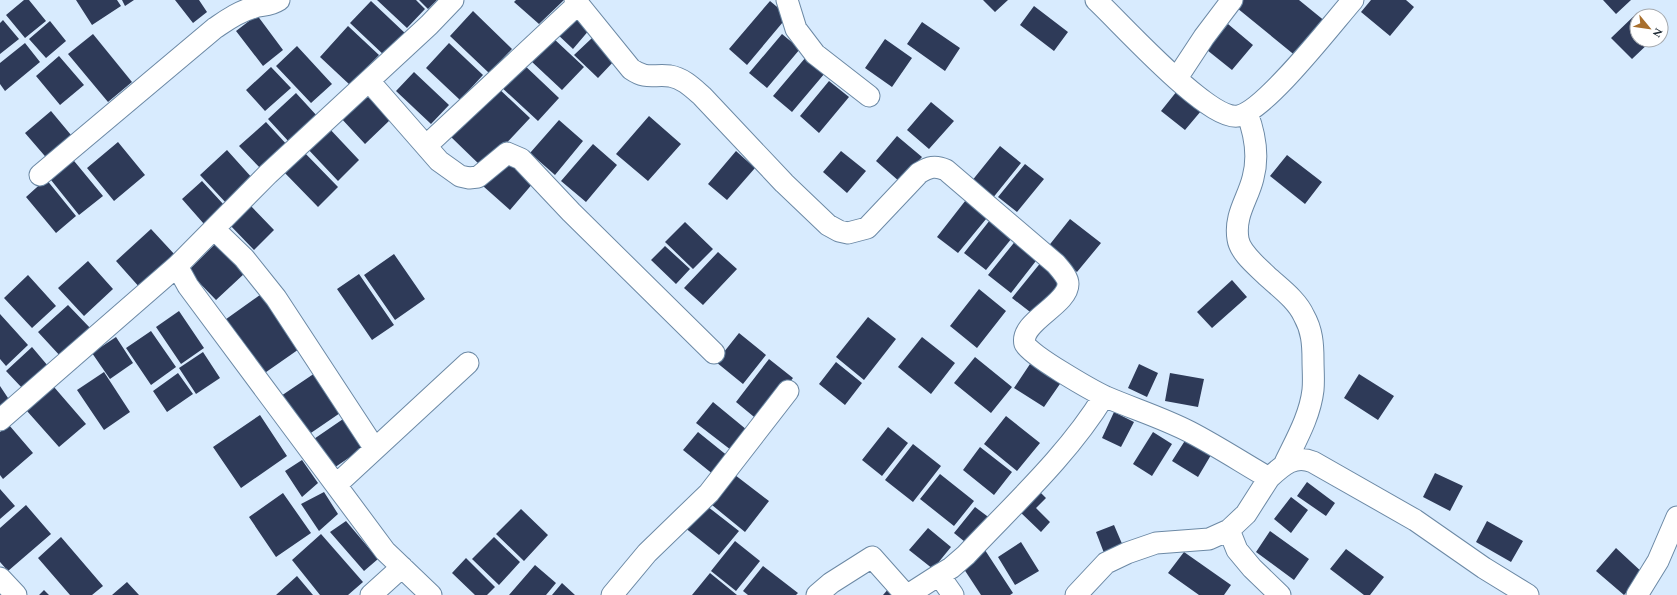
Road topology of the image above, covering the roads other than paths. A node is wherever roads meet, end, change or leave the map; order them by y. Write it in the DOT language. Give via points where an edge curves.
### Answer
graph roads {
  1 [pos="279,0"];
  2 [pos="453,0"];
  3 [pos="788,0"];
  4 [pos="1232,0"];
  5 [pos="1353,0"];
  6 [pos="576,2"];
  7 [pos="1101,2"];
  8 [pos="250,4"];
  9 [pos="1177,78"];
  10 [pos="369,81"];
  11 [pos="869,96"];
  12 [pos="1247,113"];
  13 [pos="426,146"];
  14 [pos="40,175"];
  15 [pos="214,229"];
  16 [pos="178,266"];
  17 [pos="714,353"];
  18 [pos="468,363"];
  19 [pos="788,391"];
  20 [pos="1104,396"];
  21 [pos="0,420"];
  22 [pos="375,449"];
  23 [pos="1285,463"];
  24 [pos="1269,478"];
  25 [pos="336,484"];
  26 [pos="1677,517"];
  27 [pos="1229,530"];
  28 [pos="1672,545"];
  29 [pos="402,567"];
  30 [pos="939,575"];
  31 [pos="0,578"];
  32 [pos="16,595"];
  33 [pos="371,595"];
  34 [pos="431,595"];
  35 [pos="612,595"];
  36 [pos="817,595"];
  37 [pos="953,595"];
  38 [pos="1076,595"];
  39 [pos="1280,595"];
  40 [pos="1528,595"];
  41 [pos="1637,595"];
  1 -- 8 [label="street" via="271,5"];
  2 -- 10 [label="street"];
  3 -- 11 [label="street" via="796,29 815,54"];
  4 -- 9 [label="street"];
  5 -- 12 [label="street" via="1281,83"];
  6 -- 13 [label="street"];
  6 -- 20 [label="street" via="631,69 640,76 672,76 691,86 784,183 828,225 839,231 848,233 867,228 918,173 928,167 938,166 946,170 1056,264 1066,278 1068,285 1065,293 1031,326 1025,343 1028,350"];
  7 -- 9 [label="street"];
  8 -- 14 [label="street" via="215,28"];
  9 -- 12 [label="street" via="1210,106 1236,116"];
  10 -- 13 [label="street"];
  10 -- 15 [label="street" via="268,174"];
  12 -- 23 [label="street" via="1253,129 1256,156 1253,178 1236,227 1238,241 1244,253 1304,314 1311,331 1313,347 1314,389 1311,402 1307,418"];
  13 -- 17 [label="street" via="452,172 469,178 478,177 506,154 521,159"];
  15 -- 16 [label="street"];
  15 -- 22 [label="street" via="244,258 272,293"];
  16 -- 21 [label="street"];
  16 -- 25 [label="street" via="188,286"];
  18 -- 22 [label="street"];
  19 -- 35 [label="street" via="709,493 646,553"];
  20 -- 24 [label="street" via="1190,432"];
  20 -- 30 [label="street" via="1087,424 1066,448 966,555"];
  22 -- 25 [label="street"];
  23 -- 24 [label="street"];
  23 -- 40 [label="street" via="1300,458 1313,462 1415,520"];
  24 -- 27 [label="street" via="1246,514"];
  25 -- 29 [label="street" via="385,551"];
  26 -- 28 [label="street"];
  27 -- 38 [label="street" via="1209,539 1156,543 1127,553 1106,563"];
  27 -- 39 [label="street" via="1247,562"];
  28 -- 41 [label="street" via="1658,560"];
  29 -- 33 [label="street"];
  29 -- 34 [label="street"];
  30 -- 36 [label="street" via="911,593 904,593 872,557"];
  30 -- 37 [label="street"];
  31 -- 32 [label="street"];
}
